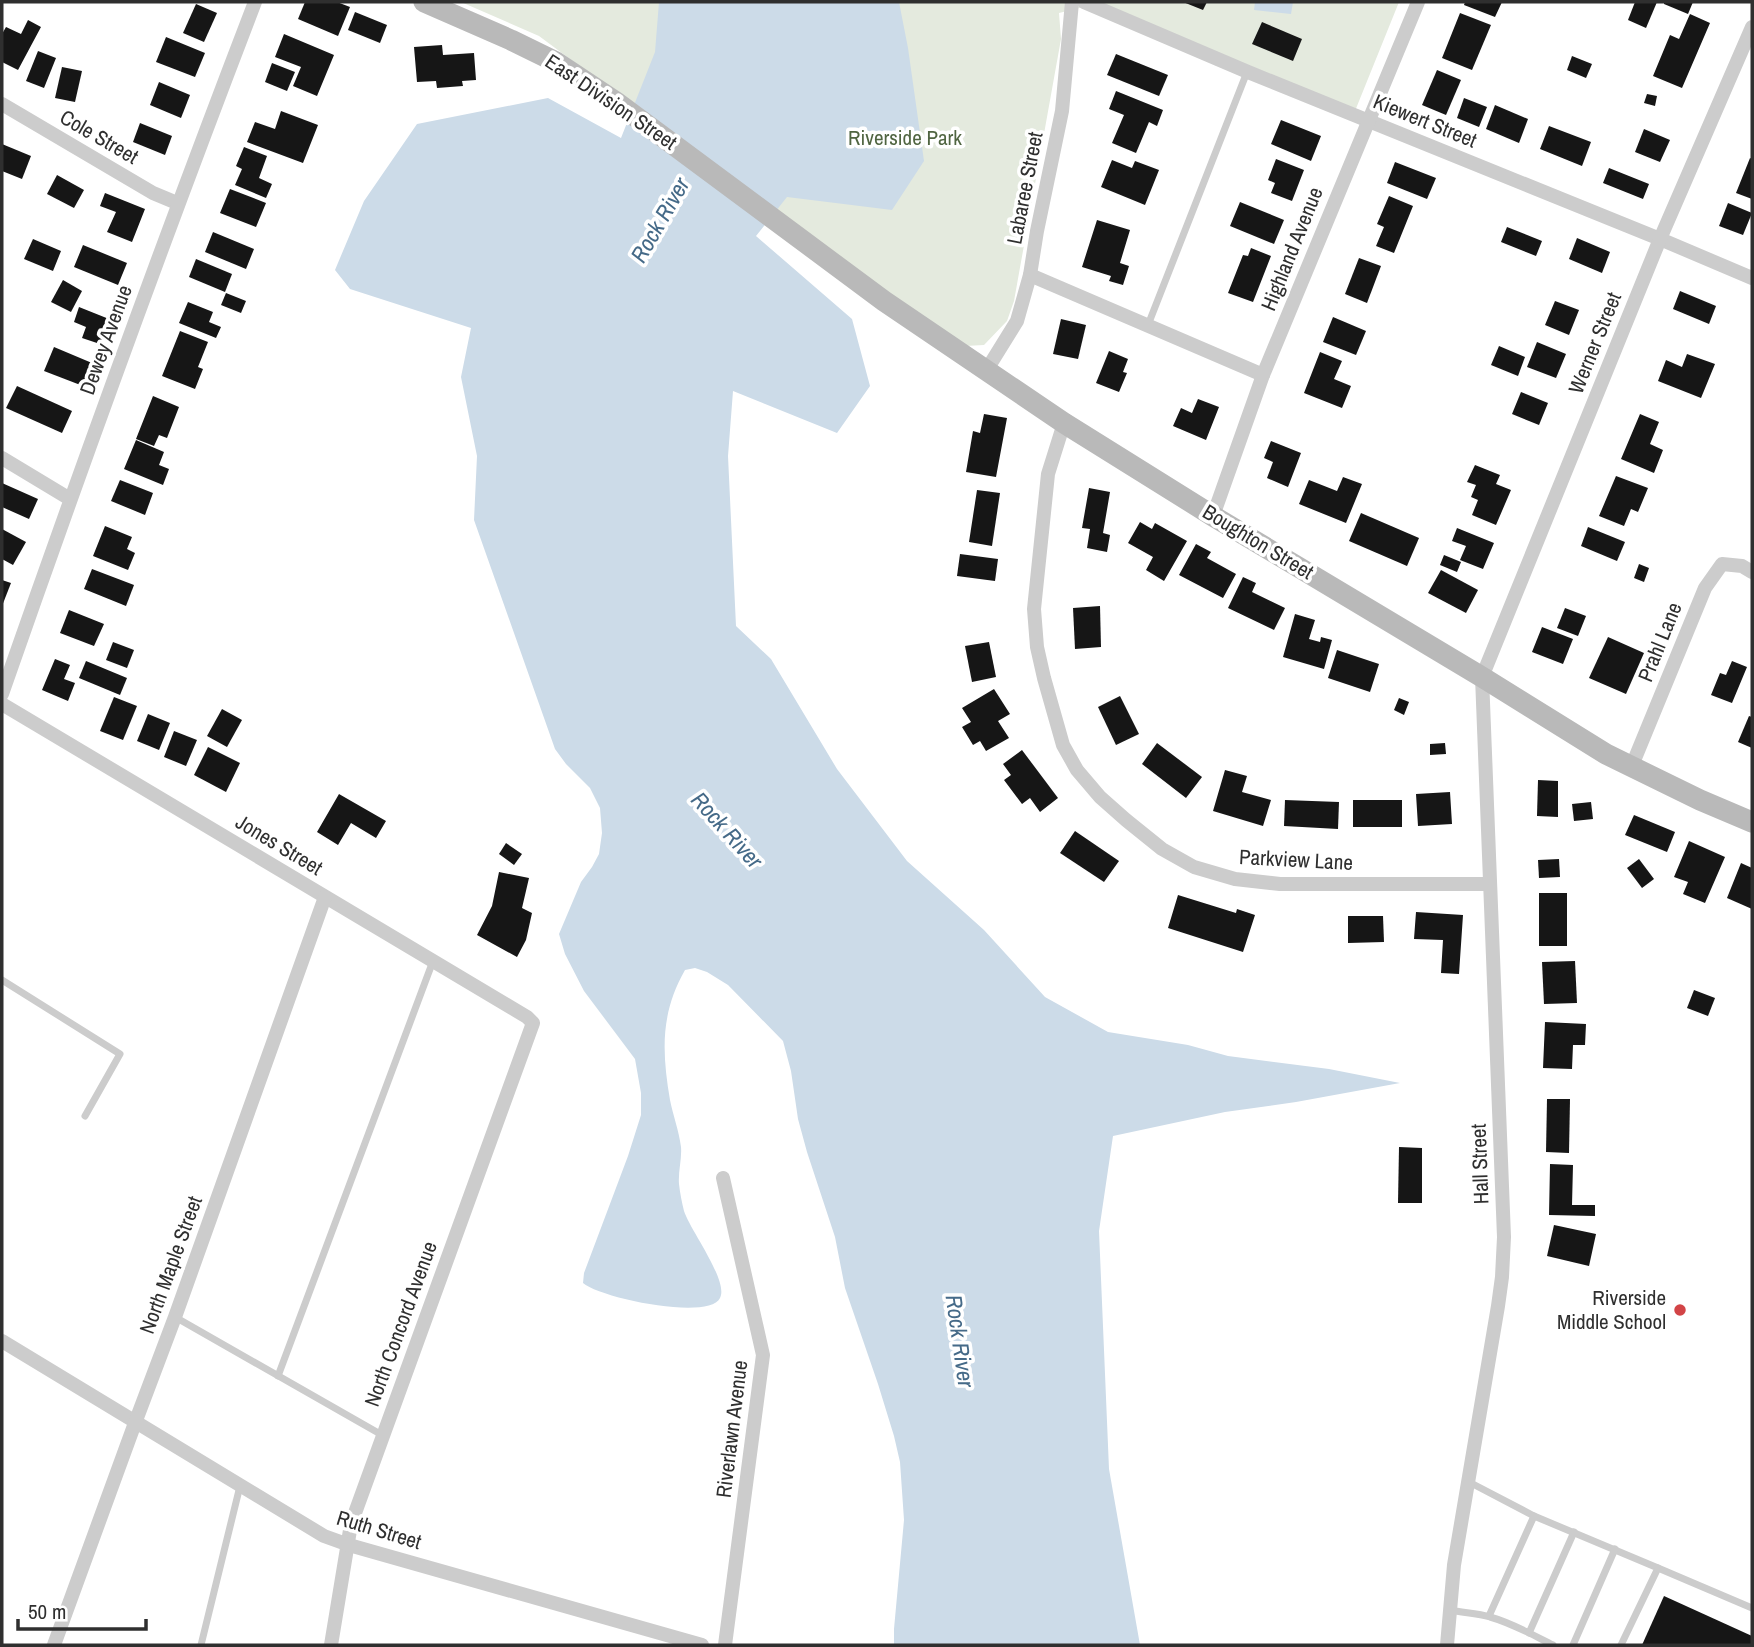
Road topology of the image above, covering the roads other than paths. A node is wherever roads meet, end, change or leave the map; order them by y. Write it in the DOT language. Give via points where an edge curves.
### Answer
graph roads {
  1 [pos="255,2"];
  2 [pos="424,2"];
  3 [pos="1072,2"];
  4 [pos="1084,2"];
  5 [pos="1418,2"];
  6 [pos="1752,27"];
  7 [pos="1248,72"];
  8 [pos="2,104"];
  9 [pos="1368,121"];
  10 [pos="177,204"];
  11 [pos="785,226"];
  12 [pos="1660,239"];
  13 [pos="1030,275"];
  14 [pos="1752,278"];
  15 [pos="1147,325"];
  16 [pos="986,372"];
  17 [pos="1263,375"];
  18 [pos="1064,423"];
  19 [pos="2,458"];
  20 [pos="70,499"];
  21 [pos="1213,516"];
  22 [pos="1752,572"];
  23 [pos="1482,677"];
  24 [pos="2,694"];
  25 [pos="2,704"];
  26 [pos="1631,768"];
  27 [pos="1752,822"];
  28 [pos="1489,884"];
  29 [pos="325,897"];
  30 [pos="433,961"];
  31 [pos="2,980"];
  32 [pos="533,1023"];
  33 [pos="85,1116"];
  34 [pos="723,1178"];
  35 [pos="175,1317"];
  36 [pos="2,1340"];
  37 [pos="278,1376"];
  38 [pos="135,1423"];
  39 [pos="382,1435"];
  40 [pos="1468,1481"];
  41 [pos="240,1486"];
  42 [pos="1534,1516"];
  43 [pos="1574,1532"];
  44 [pos="349,1545"];
  45 [pos="1615,1549"];
  46 [pos="1657,1568"];
  47 [pos="1752,1608"];
  48 [pos="1450,1610"];
  49 [pos="1489,1616"];
  50 [pos="1529,1633"];
  51 [pos="54,1645"];
  52 [pos="201,1645"];
  53 [pos="331,1645"];
  54 [pos="702,1645"];
  55 [pos="725,1645"];
  56 [pos="1447,1645"];
  57 [pos="1553,1645"];
  58 [pos="1573,1645"];
  59 [pos="1621,1645"];
  1 -- 10 [label="street, Dewey Avenue"];
  2 -- 11 [label="street, East Division Street" via="556,62"];
  3 -- 13 [label="street, Labaree Street" via="1062,111"];
  4 -- 7 [label="street, Kiewert Street"];
  5 -- 9 [label="street, Highland Avenue"];
  6 -- 12 [label="street, Werner Street"];
  7 -- 9 [label="street, Kiewert Street"];
  7 -- 15 [label="lane"];
  8 -- 10 [label="street, Cole Street"];
  9 -- 12 [label="street, Kiewert Street"];
  9 -- 17 [label="street, Highland Avenue"];
  10 -- 20 [label="street, Dewey Avenue"];
  11 -- 16 [label="street, Boughton Street"];
  12 -- 14 [label="street, Kiewert Street"];
  12 -- 23 [label="street, Werner Street"];
  13 -- 15 [label="street"];
  13 -- 16 [label="street, Labaree Street" via="1017,321"];
  15 -- 17 [label="street"];
  16 -- 18 [label="street, Boughton Street"];
  17 -- 21 [label="street, Highland Avenue"];
  18 -- 21 [label="street, Boughton Street"];
  18 -- 28 [label="street, Parkview Lane" via="1048,474 1034,608 1036,638 1063,745 1100,797 1162,849 1194,867 1234,879 1280,884"];
  19 -- 20 [label="street"];
  20 -- 24 [label="street, Dewey Avenue"];
  21 -- 23 [label="street, Boughton Street"];
  22 -- 26 [label="street, Prahl Lane" via="1722,564 1705,588"];
  23 -- 26 [label="street, Boughton Street"];
  23 -- 28 [label="street, Hall Street"];
  25 -- 29 [label="street, Jones Street"];
  26 -- 27 [label="street, Boughton Street"];
  28 -- 40 [label="street, Hall Street" via="1504,1237 1498,1306"];
  29 -- 30 [label="street, Jones Street"];
  29 -- 35 [label="street, North Maple Street"];
  30 -- 32 [label="street, Jones Street"];
  30 -- 37 [label="lane"];
  31 -- 33 [label="lane" via="120,1054"];
  32 -- 39 [label="street, North Concord Avenue"];
  34 -- 55 [label="street, Riverlawn Avenue" via="763,1355"];
  35 -- 37 [label="lane"];
  35 -- 38 [label="street, North Maple Street"];
  36 -- 38 [label="street, Ruth Street"];
  37 -- 39 [label="lane"];
  38 -- 41 [label="street, Ruth Street"];
  38 -- 51 [label="street, North Maple Street"];
  39 -- 44 [label="street, North Concord Avenue" via="351,1524"];
  40 -- 42 [label="lane"];
  40 -- 48 [label="street, Hall Street"];
  41 -- 44 [label="street, Ruth Street" via="324,1536"];
  41 -- 52 [label="lane"];
  42 -- 43 [label="lane"];
  42 -- 49 [label="lane"];
  43 -- 45 [label="lane"];
  43 -- 50 [label="lane"];
  44 -- 53 [label="street, North Concord Avenue"];
  44 -- 54 [label="street, Ruth Street"];
  45 -- 46 [label="lane"];
  45 -- 58 [label="lane"];
  46 -- 47 [label="lane"];
  46 -- 59 [label="lane"];
  48 -- 49 [label="lane"];
  48 -- 56 [label="street, Hall Street"];
  49 -- 50 [label="lane"];
  50 -- 57 [label="lane"];
}
